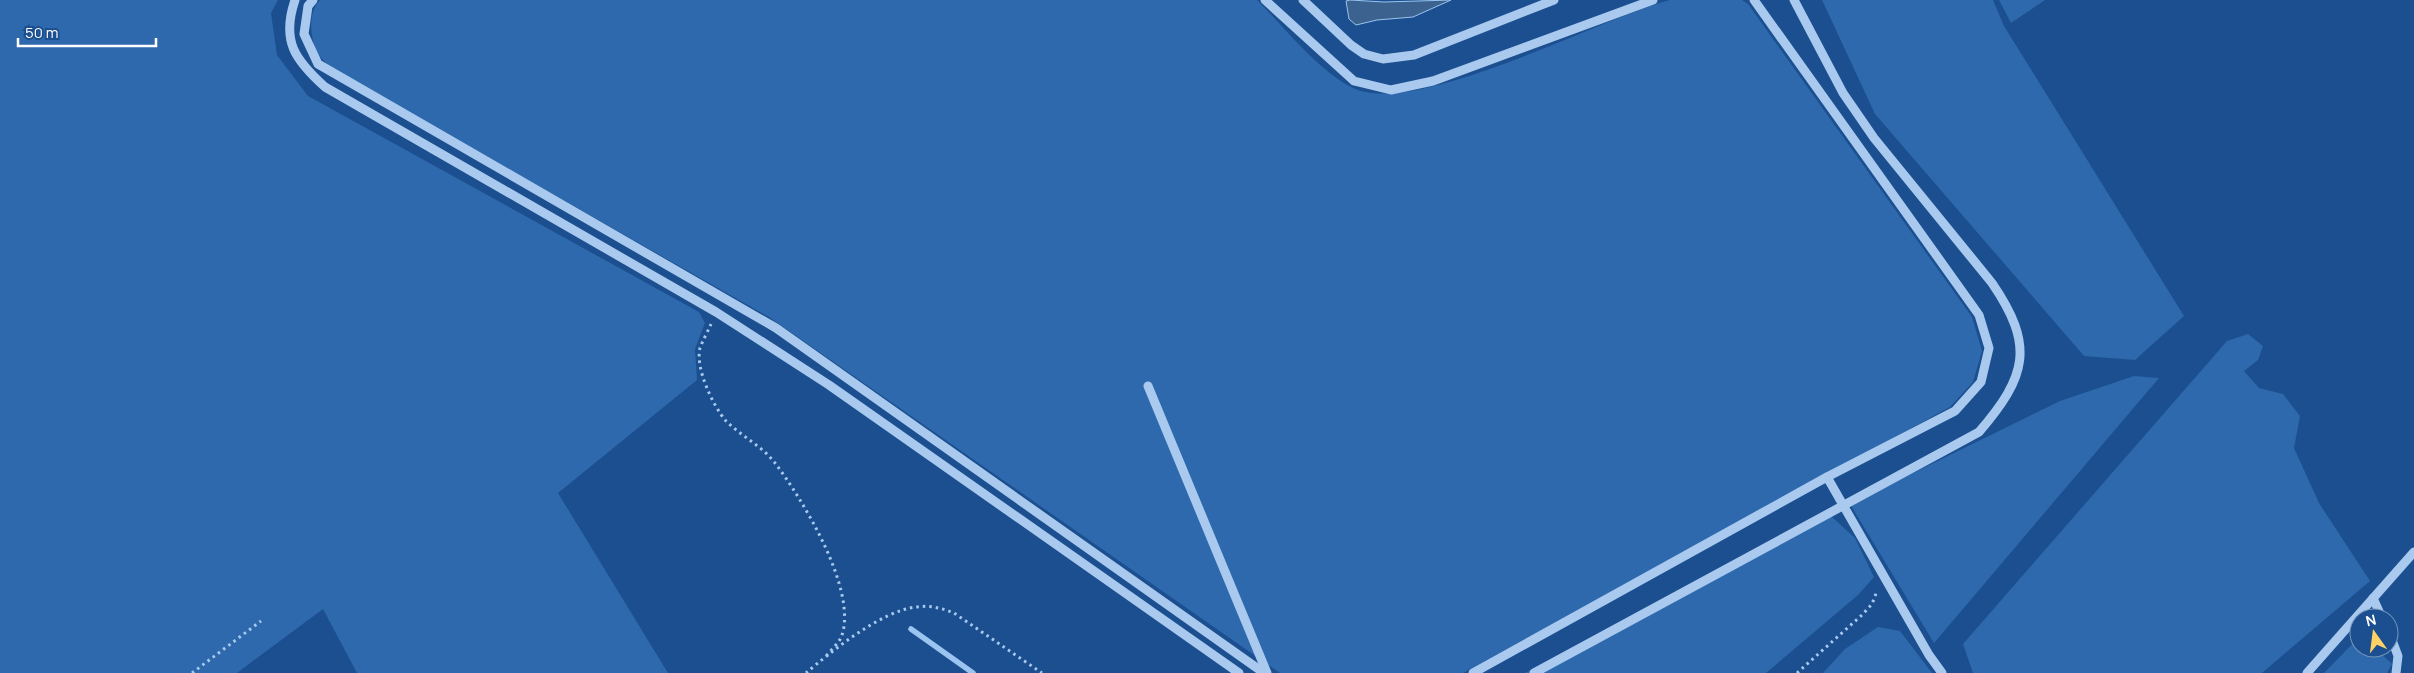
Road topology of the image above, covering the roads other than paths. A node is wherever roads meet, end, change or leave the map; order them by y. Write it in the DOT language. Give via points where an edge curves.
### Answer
graph roads {
  1 [pos="295,0"];
  2 [pos="313,0"];
  3 [pos="1265,0"];
  4 [pos="1303,0"];
  5 [pos="1554,0"];
  6 [pos="1653,0"];
  7 [pos="1754,0"];
  8 [pos="1794,0"];
  9 [pos="1148,386"];
  10 [pos="1827,477"];
  11 [pos="1843,506"];
  12 [pos="2414,552"];
  13 [pos="2373,598"];
  14 [pos="2378,608"];
  15 [pos="2398,658"];
  16 [pos="1239,673"];
  17 [pos="1266,673"];
  18 [pos="1473,673"];
  19 [pos="1534,673"];
  20 [pos="1942,673"];
  21 [pos="2307,673"];
  22 [pos="2396,673"];
  1 -- 16 [label="street" via="289,19 292,47 304,68 325,87 716,312 829,385"];
  2 -- 17 [label="street" via="308,6 304,34 318,64 776,328"];
  3 -- 6 [label="street" via="1354,81 1391,90 1432,82"];
  4 -- 5 [label="street" via="1351,45 1364,54 1383,59 1414,55"];
  7 -- 10 [label="street" via="1978,315 1989,348 1980,382 1955,411"];
  8 -- 11 [label="street" via="1843,93 1874,138 2005,302 2016,323 2020,352 2017,378 2002,406 1979,432"];
  9 -- 17 [label="street"];
  10 -- 11 [label="street"];
  10 -- 18 [label="street"];
  11 -- 19 [label="street"];
  11 -- 20 [label="street"];
  12 -- 13 [label="street"];
  13 -- 14 [label="street"];
  13 -- 21 [label="street"];
  15 -- 22 [label="street"];
}
